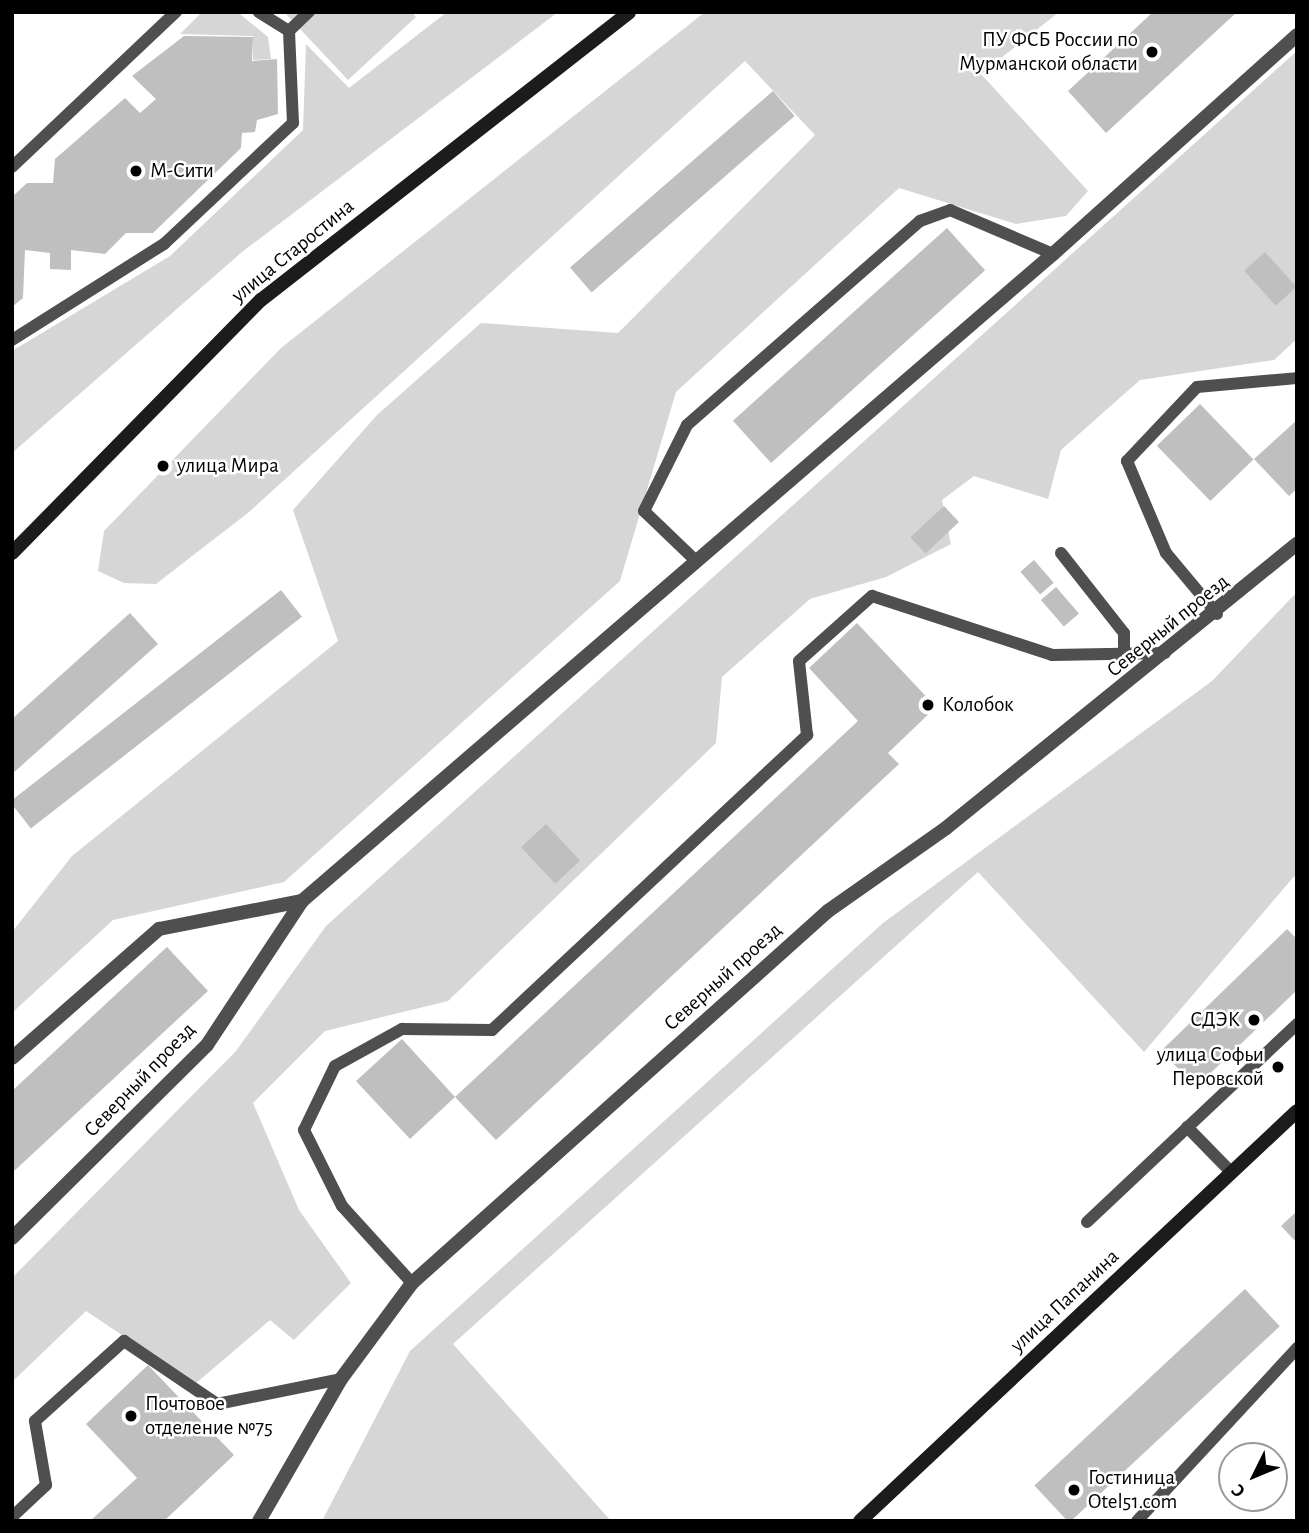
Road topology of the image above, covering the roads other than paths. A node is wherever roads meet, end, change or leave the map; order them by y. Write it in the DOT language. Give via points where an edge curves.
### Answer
graph roads {
  1 [pos="176,12"];
  2 [pos="259,12"];
  3 [pos="309,12"];
  4 [pos="629,12"];
  5 [pos="289,31"];
  6 [pos="1297,35"];
  7 [pos="12,167"];
  8 [pos="1053,254"];
  9 [pos="12,340"];
  10 [pos="1297,378"];
  11 [pos="1297,544"];
  12 [pos="12,553"];
  13 [pos="1061,553"];
  14 [pos="694,559"];
  15 [pos="1217,614"];
  16 [pos="1170,653"];
  17 [pos="1124,654"];
  18 [pos="302,901"];
  19 [pos="1297,1024"];
  20 [pos="12,1058"];
  21 [pos="1297,1111"];
  22 [pos="1187,1127"];
  23 [pos="1232,1173"];
  24 [pos="1087,1222"];
  25 [pos="12,1238"];
  26 [pos="412,1283"];
  27 [pos="1297,1348"];
  28 [pos="341,1380"];
  29 [pos="12,1517"];
  30 [pos="260,1521"];
  31 [pos="860,1521"];
  32 [pos="1137,1521"];
  1 -- 7 [label="lane"];
  2 -- 5 [label="lane"];
  3 -- 5 [label="lane"];
  4 -- 12 [label="main road, улица Старостина" via="261,300"];
  5 -- 9 [label="lane" via="293,123 164,244"];
  6 -- 8 [label="street, Северный проезд"];
  8 -- 14 [label="street, Северный проезд"];
  8 -- 14 [label="lane" via="950,209 920,221 687,425 643,511"];
  10 -- 15 [label="lane" via="1197,387 1127,461 1166,554"];
  11 -- 15 [label="street, Северный проезд"];
  13 -- 17 [label="lane" via="1124,633"];
  14 -- 18 [label="street, Северный проезд"];
  15 -- 16 [label="street, Северный проезд"];
  16 -- 17 [label="lane"];
  16 -- 26 [label="street, Северный проезд" via="946,828 828,911"];
  17 -- 26 [label="lane" via="1052,656 872,596 799,662 807,735 492,1030 402,1029 335,1066 304,1130 341,1206"];
  18 -- 20 [label="street" via="159,929"];
  18 -- 25 [label="street, Северный проезд" via="207,1045"];
  19 -- 22 [label="lane"];
  21 -- 23 [label="main road, улица Папанина"];
  22 -- 23 [label="lane"];
  22 -- 24 [label="lane"];
  23 -- 31 [label="main road, улица Папанина"];
  26 -- 28 [label="street, Северный проезд"];
  27 -- 32 [label="lane"];
  28 -- 29 [label="lane" via="217,1404 124,1341 35,1421 46,1485"];
  28 -- 30 [label="street, Северный проезд"];
}
